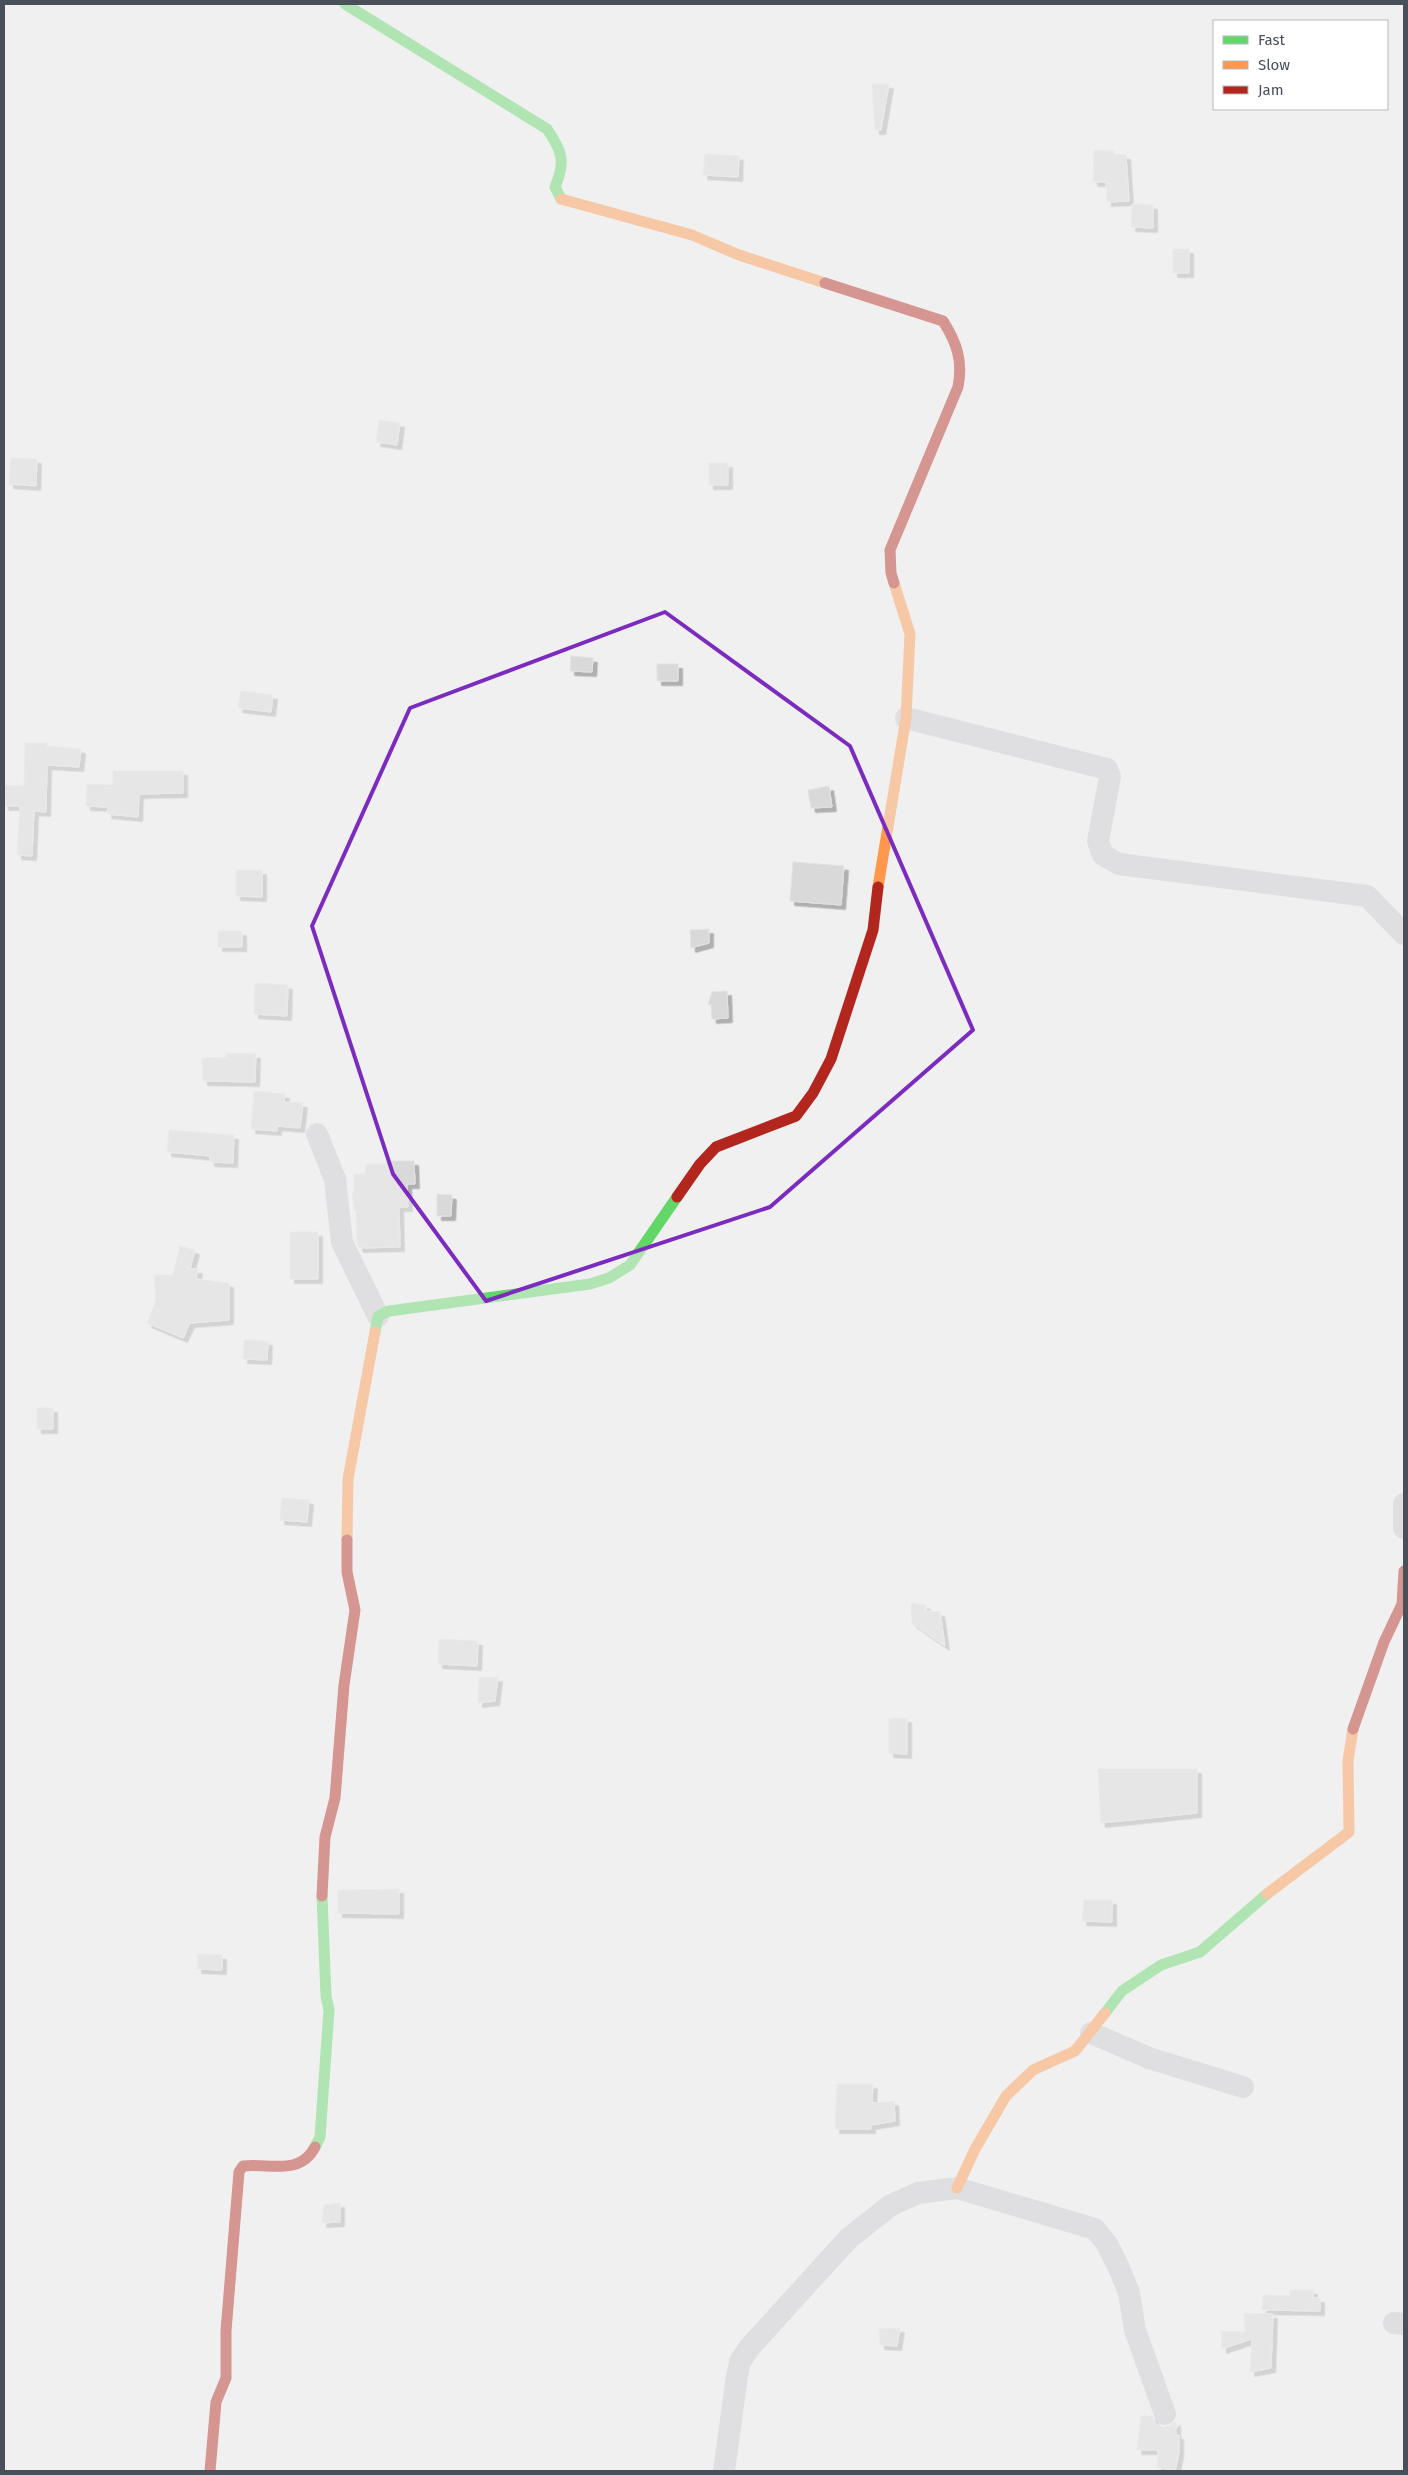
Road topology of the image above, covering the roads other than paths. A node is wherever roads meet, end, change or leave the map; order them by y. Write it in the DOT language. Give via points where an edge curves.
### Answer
graph roads {
  1 [pos="345,4"];
  2 [pos="906,718"];
  3 [pos="1404,934"];
  4 [pos="317,1134"];
  5 [pos="378,1316"];
  6 [pos="1404,1504"];
  7 [pos="1404,1528"];
  8 [pos="1404,1571"];
  9 [pos="1091,2033"];
  10 [pos="1243,2087"];
  11 [pos="957,2188"];
  12 [pos="1165,2414"];
  13 [pos="210,2471"];
  14 [pos="724,2471"];
  1 -- 2 [label="street" via="547,129 564,161 556,187 562,200 692,235 739,256 943,322 955,339 963,368 890,550 891,573 910,634"];
  2 -- 3 [label="street" via="1107,768 1110,777 1098,841 1103,855 1119,864 1367,896"];
  2 -- 5 [label="street" via="880,865 873,930 832,1059 796,1116 716,1147 700,1164 630,1265 610,1278 590,1284 389,1311"];
  4 -- 5 [label="street" via="335,1179 342,1242"];
  5 -- 13 [label="street" via="348,1479 347,1572 355,1610 344,1685 335,1798 324,1851 322,1901 329,2010 320,2137 311,2156 303,2163 254,2164 242,2166 239,2172 226,2331 226,2378 216,2402"];
  6 -- 7 [label="street"];
  8 -- 9 [label="street" via="1402,1604 1384,1642 1350,1736 1349,1832 1290,1875 1200,1952 1160,1965 1122,1991"];
  9 -- 10 [label="street" via="1149,2058"];
  9 -- 11 [label="street" via="1075,2051 1033,2070 1006,2096"];
  11 -- 12 [label="street" via="1095,2229 1107,2244 1129,2293 1135,2330"];
  11 -- 14 [label="street" via="918,2193 891,2205 849,2238 748,2348 737,2376"];
}
